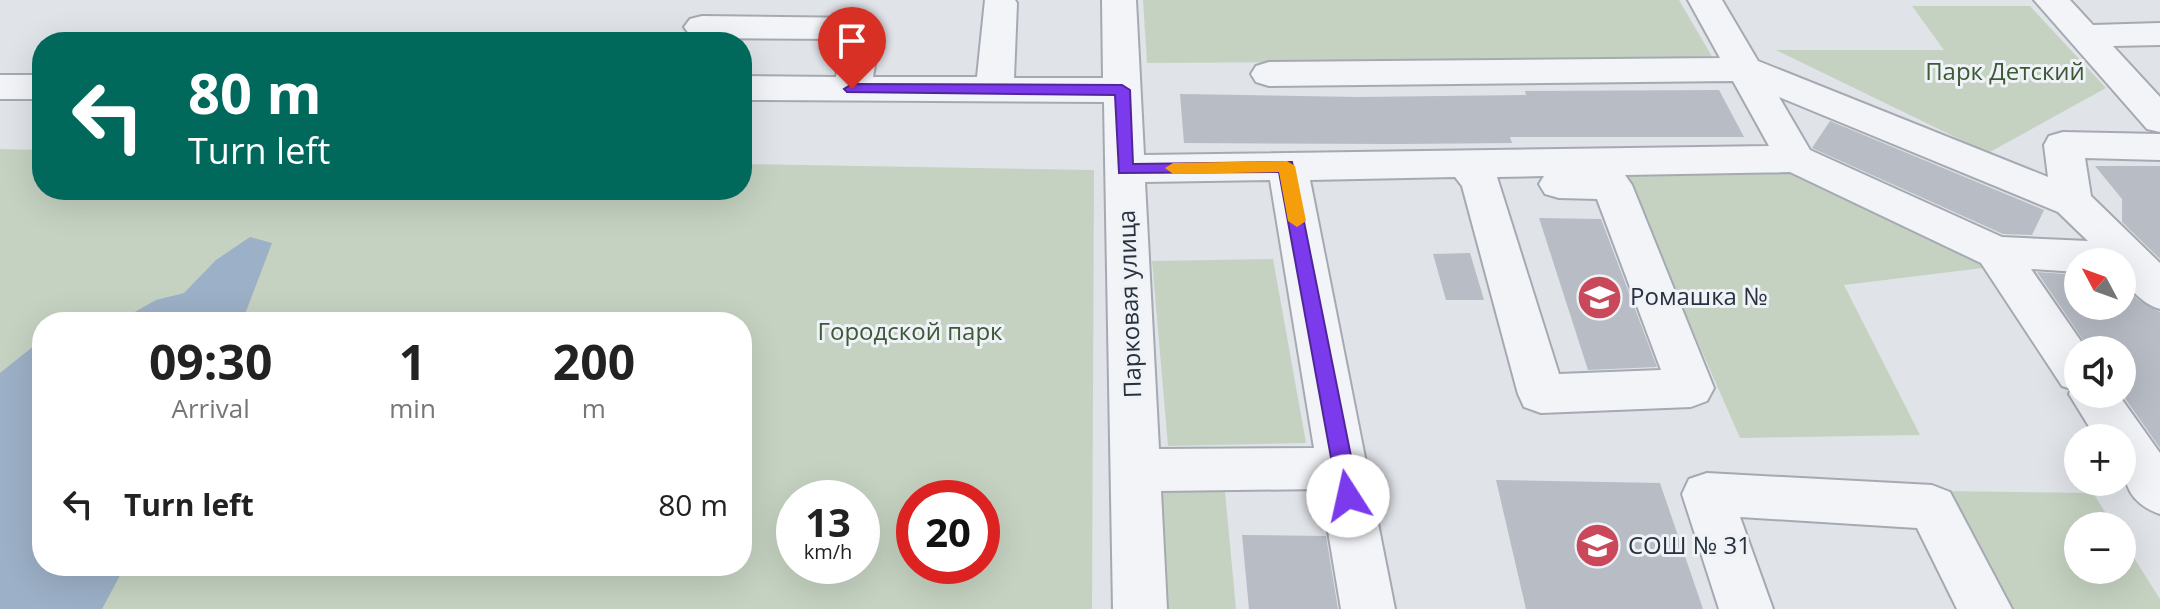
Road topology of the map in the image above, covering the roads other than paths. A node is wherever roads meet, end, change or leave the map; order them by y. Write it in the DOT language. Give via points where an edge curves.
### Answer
graph roads {
  1 [pos="1119,0"];
  2 [pos="1705,0"];
  3 [pos="2051,0"];
  4 [pos="1000,3"];
  5 [pos="702,27"];
  6 [pos="2160,34"];
  7 [pos="2086,36"];
  8 [pos="1744,69"];
  9 [pos="1269,74"];
  10 [pos="0,87"];
  11 [pos="32,87"];
  12 [pos="752,88"];
  13 [pos="852,89"];
  14 [pos="995,89"];
  15 [pos="1122,90"];
  16 [pos="2160,120"];
  17 [pos="2160,147"];
  18 [pos="1796,159"];
  19 [pos="1287,166"];
  20 [pos="1125,169"];
  21 [pos="1473,173"];
  22 [pos="2072,202"];
  23 [pos="2121,248"];
  24 [pos="1996,252"];
  25 [pos="2064,255"];
  26 [pos="2136,263"];
  27 [pos="2160,293"];
  28 [pos="2064,352"];
  29 [pos="2102,408"];
  30 [pos="1343,468"];
  31 [pos="1136,470"];
  32 [pos="2160,493"];
  33 [pos="1140,609"];
  34 [pos="1368,609"];
  35 [pos="1746,609"];
  36 [pos="1985,609"];
  1 -- 15 [label="street, Парковая улица"];
  2 -- 8 [label="street"];
  3 -- 7 [label="street"];
  4 -- 14 [label="street"];
  5 -- 13 [label="street" via="863,29"];
  6 -- 7 [label="street"];
  7 -- 16 [label="street"];
  8 -- 9 [label="street"];
  8 -- 18 [label="street"];
  8 -- 22 [label="street"];
  10 -- 11 [label="street"];
  12 -- 13 [label="street"];
  13 -- 14 [label="street"];
  14 -- 15 [label="street"];
  15 -- 20 [label="street, Парковая улица"];
  17 -- 22 [label="street" via="2063,145"];
  18 -- 21 [label="street"];
  18 -- 24 [label="street"];
  19 -- 20 [label="street"];
  19 -- 21 [label="street"];
  19 -- 30 [label="street"];
  20 -- 31 [label="street, Парковая улица"];
  21 -- 21 [label="street" via="1541,394 1691,388 1612,185"];
  22 -- 23 [label="street"];
  24 -- 25 [label="street"];
  24 -- 28 [label="street"];
  26 -- 27 [label="street"];
  29 -- 32 [label="street"];
  30 -- 31 [label="street"];
  30 -- 34 [label="street"];
  31 -- 33 [label="street, Парковая улица"];
  35 -- 36 [label="street" via="1707,494 1932,507"];
}
